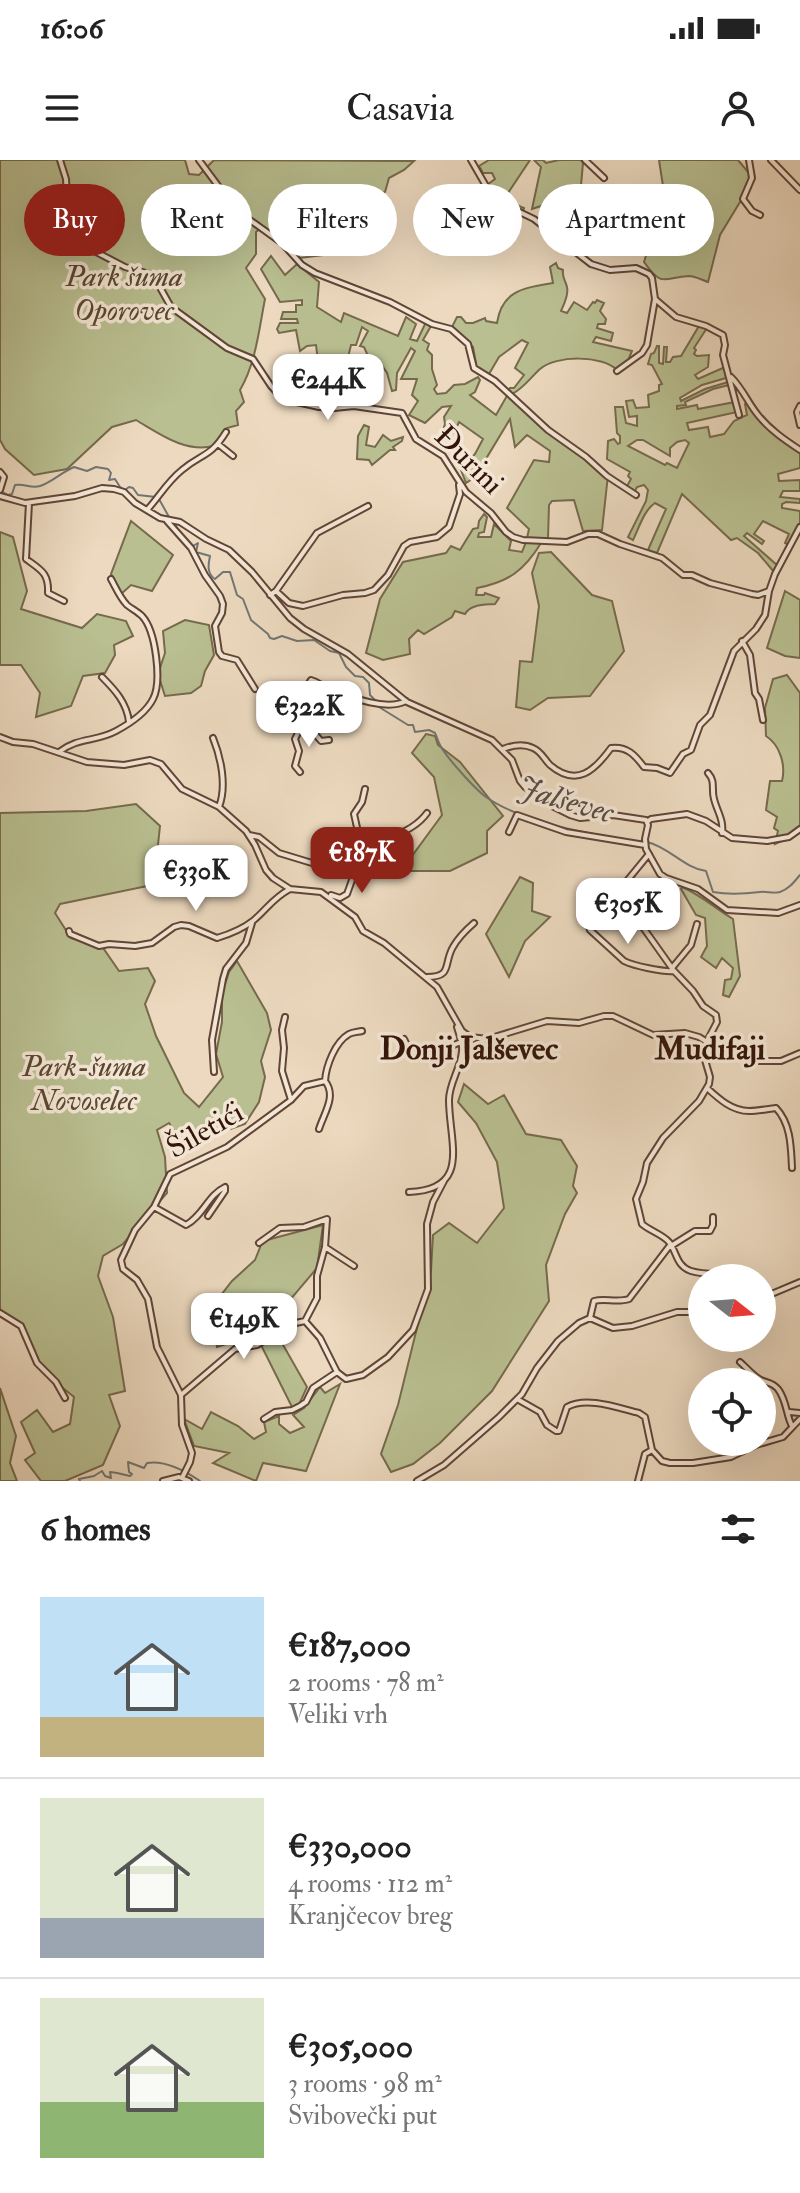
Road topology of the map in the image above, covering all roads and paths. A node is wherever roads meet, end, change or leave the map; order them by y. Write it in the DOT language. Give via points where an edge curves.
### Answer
graph roads {
  1 [pos="60,160"];
  2 [pos="199,160"];
  3 [pos="471,160"];
  4 [pos="585,160"];
  5 [pos="749,160"];
  6 [pos="771,160"];
  7 [pos="604,178"];
  8 [pos="485,184"];
  9 [pos="800,190"];
  10 [pos="522,213"];
  11 [pos="760,215"];
  12 [pos="655,299"];
  13 [pos="617,371"];
  14 [pos="729,376"];
  15 [pos="800,406"];
  16 [pos="739,415"];
  17 [pos="800,425"];
  18 [pos="226,432"];
  19 [pos="218,444"];
  20 [pos="800,450"];
  21 [pos="233,456"];
  22 [pos="450,465"];
  23 [pos="0,472"];
  24 [pos="0,493"];
  25 [pos="636,495"];
  26 [pos="29,503"];
  27 [pos="368,506"];
  28 [pos="147,510"];
  29 [pos="169,520"];
  30 [pos="800,527"];
  31 [pos="111,579"];
  32 [pos="769,591"];
  33 [pos="273,593"];
  34 [pos="64,601"];
  35 [pos="742,641"];
  36 [pos="102,677"];
  37 [pos="255,689"];
  38 [pos="329,692"];
  39 [pos="302,694"];
  40 [pos="406,701"];
  41 [pos="763,720"];
  42 [pos="304,721"];
  43 [pos="129,722"];
  44 [pos="352,725"];
  45 [pos="0,737"];
  46 [pos="213,738"];
  47 [pos="329,740"];
  48 [pos="502,749"];
  49 [pos="59,752"];
  50 [pos="300,772"];
  51 [pos="708,773"];
  52 [pos="365,789"];
  53 [pos="219,807"];
  54 [pos="427,813"];
  55 [pos="647,822"];
  56 [pos="800,829"];
  57 [pos="509,832"];
  58 [pos="722,833"];
  59 [pos="249,835"];
  60 [pos="645,842"];
  61 [pos="365,844"];
  62 [pos="649,854"];
  63 [pos="312,863"];
  64 [pos="666,878"];
  65 [pos="626,882"];
  66 [pos="290,889"];
  67 [pos="321,892"];
  68 [pos="800,905"];
  69 [pos="586,918"];
  70 [pos="253,920"];
  71 [pos="474,923"];
  72 [pos="697,924"];
  73 [pos="69,931"];
  74 [pos="673,969"];
  75 [pos="424,977"];
  76 [pos="285,1017"];
  77 [pos="455,1017"];
  78 [pos="362,1031"];
  79 [pos="404,1039"];
  80 [pos="488,1039"];
  81 [pos="707,1041"];
  82 [pos="462,1046"];
  83 [pos="800,1053"];
  84 [pos="214,1072"];
  85 [pos="325,1081"];
  86 [pos="707,1088"];
  87 [pos="291,1100"];
  88 [pos="319,1129"];
  89 [pos="792,1168"];
  90 [pos="444,1181"];
  91 [pos="409,1192"];
  92 [pos="154,1207"];
  93 [pos="208,1216"];
  94 [pos="713,1217"];
  95 [pos="259,1243"];
  96 [pos="671,1245"];
  97 [pos="325,1247"];
  98 [pos="354,1266"];
  99 [pos="688,1270"];
  100 [pos="800,1282"];
  101 [pos="776,1290"];
  102 [pos="688,1312"];
  103 [pos="0,1313"];
  104 [pos="590,1318"];
  105 [pos="305,1321"];
  106 [pos="740,1362"];
  107 [pos="337,1372"];
  108 [pos="181,1395"];
  109 [pos="65,1398"];
  110 [pos="517,1399"];
  111 [pos="789,1412"];
  112 [pos="800,1416"];
  113 [pos="264,1419"];
  114 [pos="792,1426"];
  115 [pos="652,1450"];
  116 [pos="184,1473"];
  117 [pos="163,1481"];
  118 [pos="189,1481"];
  119 [pos="417,1481"];
  120 [pos="638,1481"];
  1 -- 22 [label="street, Đurini" via="73,240 153,275 171,307 227,348 253,359 280,396 319,407 402,413 416,439"];
  2 -- 25 [label="street" via="236,210 282,243 302,265 451,329 468,344 474,368"];
  3 -- 8 [label="street"];
  4 -- 7 [label="street"];
  5 -- 11 [label="street" via="752,178 743,199"];
  6 -- 9 [label="street"];
  10 -- 12 [label="street" via="591,264 644,270 652,278"];
  12 -- 13 [label="street" via="645,350"];
  12 -- 14 [label="street" via="676,317 723,335"];
  14 -- 16 [label="street"];
  14 -- 20 [label="street" via="759,416"];
  15 -- 17 [label="street"];
  18 -- 19 [label="street"];
  19 -- 21 [label="street"];
  19 -- 28 [label="street" via="181,471"];
  22 -- 32 [label="street, Đurini" via="466,492 513,537 567,542 598,534 662,558 683,575 752,594"];
  22 -- 33 [label="street" via="461,491 449,527 437,537 404,546 374,590 303,606"];
  23 -- 24 [label="street"];
  24 -- 26 [label="street"];
  26 -- 28 [label="street" via="102,488 124,492"];
  26 -- 34 [label="street" via="26,559 46,575 48,593"];
  27 -- 33 [label="street" via="317,533"];
  28 -- 29 [label="street"];
  29 -- 33 [label="street" via="229,550"];
  29 -- 37 [label="street" via="220,596 222,613 215,626 219,652 237,660"];
  30 -- 32 [label="street"];
  31 -- 43 [label="street" via="121,599 142,616 154,645 157,690 144,712"];
  32 -- 35 [label="street" via="765,615"];
  33 -- 40 [label="street" via="297,623 348,654"];
  35 -- 41 [label="street" via="750,655"];
  35 -- 48 [label="street" via="691,750 670,773 644,767 633,753 618,747 583,776 561,773 524,744"];
  36 -- 43 [label="street" via="119,696"];
  38 -- 39 [label="street" via="311,680"];
  38 -- 40 [label="street" via="370,703"];
  38 -- 42 [label="street" via="306,710"];
  38 -- 44 [label="street"];
  40 -- 48 [label="street" via="486,736"];
  42 -- 47 [label="street" via="321,741"];
  42 -- 50 [label="street" via="295,739 295,766"];
  43 -- 49 [label="street"];
  45 -- 49 [label="street"];
  46 -- 53 [label="street" via="221,758"];
  48 -- 55 [label="street" via="525,787 570,815 625,815"];
  49 -- 53 [label="street" via="87,762 158,762 182,789"];
  51 -- 58 [label="street" via="714,781"];
  52 -- 61 [label="street" via="354,813"];
  53 -- 59 [label="street"];
  54 -- 61 [label="street" via="399,834 372,837"];
  55 -- 58 [label="street" via="687,814"];
  55 -- 60 [label="street"];
  56 -- 58 [label="street" via="767,841"];
  57 -- 60 [label="street" via="517,815 566,832"];
  59 -- 63 [label="street" via="279,853"];
  59 -- 66 [label="street" via="266,870"];
  60 -- 62 [label="street"];
  61 -- 67 [label="street" via="347,894 340,898"];
  62 -- 64 [label="street"];
  62 -- 65 [label="street"];
  64 -- 68 [label="street" via="698,889 727,910 778,913"];
  64 -- 74 [label="street" via="643,903 642,926"];
  66 -- 67 [label="street"];
  66 -- 70 [label="street"];
  67 -- 75 [label="street" via="355,917 368,936"];
  69 -- 74 [label="street" via="590,930 629,964"];
  70 -- 73 [label="street" via="217,938 181,925 152,943 135,946 99,946"];
  70 -- 84 [label="street" via="221,987 212,1040"];
  71 -- 75 [label="street" via="453,947 444,973"];
  72 -- 74 [label="street" via="691,945"];
  74 -- 81 [label="street" via="716,1015"];
  75 -- 77 [label="street" via="440,990"];
  76 -- 87 [label="street" via="282,1071"];
  77 -- 80 [label="street" via="466,1035"];
  77 -- 82 [label="street"];
  78 -- 85 [label="street" via="348,1035 338,1046"];
  79 -- 82 [label="street" via="421,1058"];
  80 -- 81 [label="street" via="547,1021 579,1023 613,1016 653,1035 685,1033"];
  80 -- 82 [label="street"];
  81 -- 83 [label="street" via="758,1061 781,1061"];
  81 -- 86 [label="street"];
  82 -- 90 [label="street" via="449,1099 454,1158"];
  85 -- 87 [label="street, Šiletići" via="304,1086"];
  85 -- 88 [label="street" via="331,1096"];
  86 -- 89 [label="street" via="736,1109 776,1108 790,1136"];
  86 -- 96 [label="street" via="653,1151 636,1199 642,1224"];
  87 -- 92 [label="street, Šiletići" via="227,1147 170,1174"];
  90 -- 91 [label="street"];
  90 -- 107 [label="street" via="427,1224 428,1289 413,1330 363,1375 346,1379"];
  92 -- 93 [label="street, Šiletići" via="186,1225 225,1187"];
  92 -- 108 [label="street, Šiletići" via="135,1230 121,1265 148,1299 157,1347"];
  94 -- 96 [label="street" via="712,1229 695,1231"];
  95 -- 97 [label="street" via="280,1228 327,1219"];
  96 -- 99 [label="street"];
  96 -- 104 [label="street" via="629,1299 594,1301"];
  97 -- 98 [label="street"];
  97 -- 105 [label="street" via="317,1298"];
  100 -- 101 [label="street"];
  102 -- 104 [label="street" via="613,1328"];
  103 -- 109 [label="street" via="21,1326 37,1363"];
  104 -- 110 [label="street" via="558,1341"];
  105 -- 107 [label="street"];
  105 -- 108 [label="street" via="257,1345 235,1349"];
  106 -- 111 [label="street" via="777,1388"];
  107 -- 113 [label="street" via="313,1388 300,1406"];
  108 -- 116 [label="street, Šiletići" via="182,1425 192,1453"];
  110 -- 115 [label="street" via="540,1412 556,1431 574,1403 639,1413 645,1417"];
  110 -- 119 [label="street" via="444,1465"];
  111 -- 112 [label="street"];
  111 -- 114 [label="street"];
  112 -- 114 [label="street"];
  114 -- 115 [label="street" via="783,1437 724,1459 670,1463"];
  115 -- 120 [label="street" via="645,1454"];
  116 -- 117 [label="street"];
  116 -- 118 [label="street"];
}
